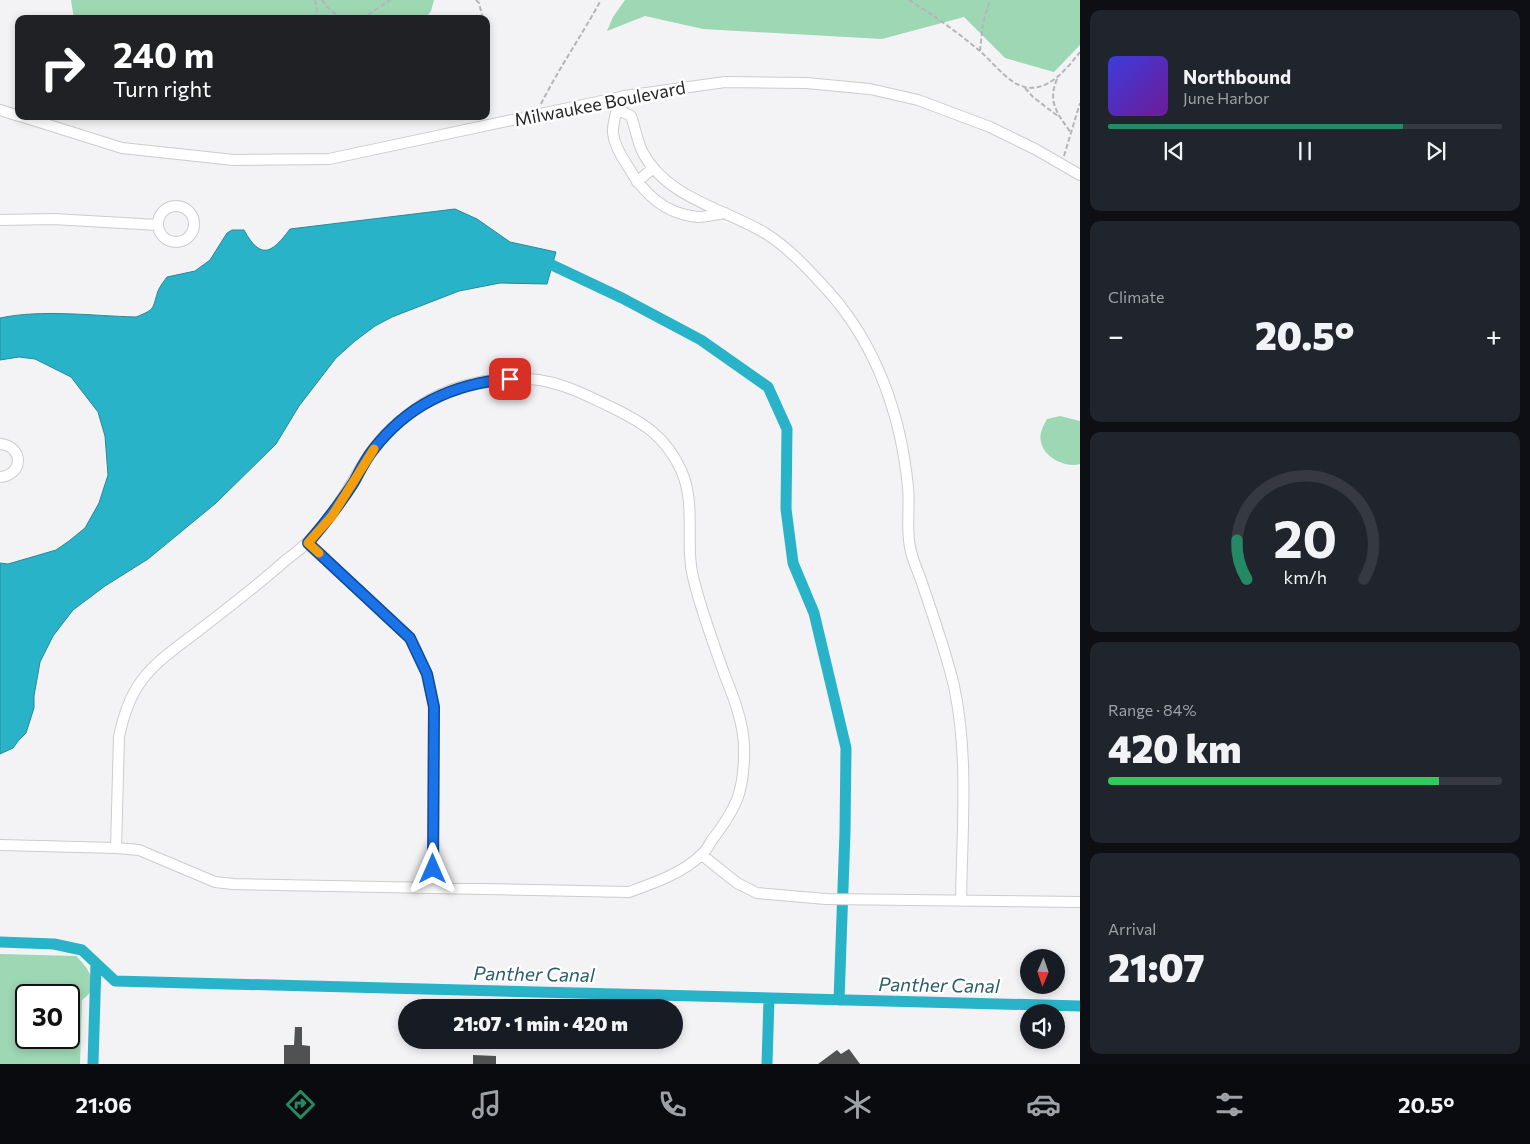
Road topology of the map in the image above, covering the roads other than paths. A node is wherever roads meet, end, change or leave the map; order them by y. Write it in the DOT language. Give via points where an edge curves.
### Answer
graph roads {
  1 [pos="615,98"];
  2 [pos="617,109"];
  3 [pos="0,110"];
  4 [pos="15,115"];
  5 [pos="32,120"];
  6 [pos="654,168"];
  7 [pos="1080,175"];
  8 [pos="636,182"];
  9 [pos="726,213"];
  10 [pos="0,220"];
  11 [pos="158,224"];
  12 [pos="0,444"];
  13 [pos="0,478"];
  14 [pos="308,543"];
  15 [pos="0,845"];
  16 [pos="116,848"];
  17 [pos="702,855"];
  18 [pos="433,887"];
  19 [pos="961,900"];
  20 [pos="1080,902"];
  1 -- 2 [label="street"];
  1 -- 5 [label="street, Milwaukee Boulevard" via="329,159 234,160 122,148"];
  1 -- 7 [label="street, Milwaukee Boulevard" via="725,82 806,83 870,89 918,100 990,127"];
  2 -- 6 [label="street" via="631,116 642,150"];
  2 -- 8 [label="street" via="613,134"];
  3 -- 4 [label="street, Milwaukee Boulevard"];
  6 -- 8 [label="street"];
  6 -- 9 [label="street" via="676,190"];
  8 -- 9 [label="street" via="657,203 683,214 700,217"];
  9 -- 19 [label="street" via="782,246 828,292 874,360 893,405 905,459 910,547 946,656 959,715 963,781"];
  10 -- 11 [label="street"];
  12 -- 13 [label="street" via="10,446 18,460 15,471"];
  14 -- 16 [label="street" via="170,652 141,681 118,737"];
  14 -- 17 [label="street" via="332,516 363,464 382,440 424,403 447,392 495,380 523,379 549,383 593,398 648,427 674,458 687,487 693,579 737,709 745,746 738,797"];
  14 -- 18 [label="street" via="410,638 427,674 434,707"];
  15 -- 16 [label="street"];
  16 -- 18 [label="street" via="139,850 215,882"];
  17 -- 18 [label="street" via="685,867 630,892"];
  17 -- 19 [label="street" via="737,883 757,893 826,899"];
  19 -- 20 [label="street"];
}
